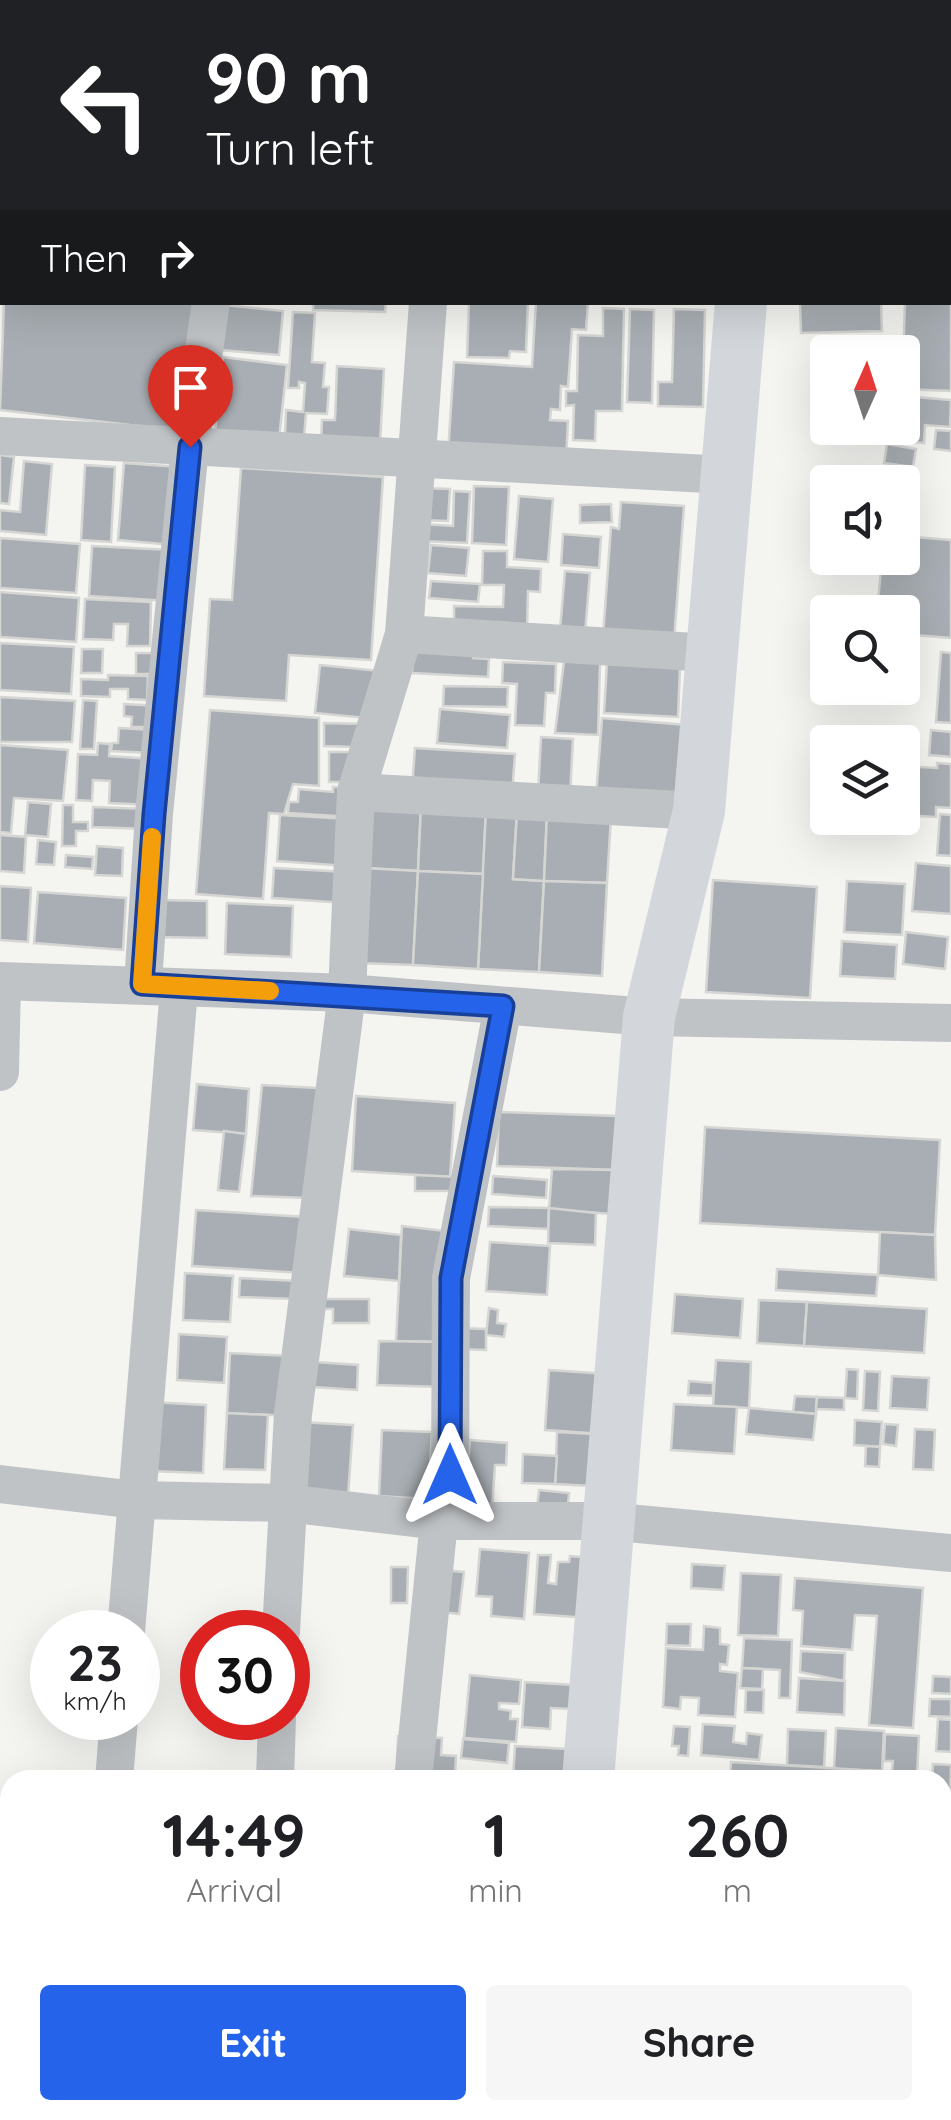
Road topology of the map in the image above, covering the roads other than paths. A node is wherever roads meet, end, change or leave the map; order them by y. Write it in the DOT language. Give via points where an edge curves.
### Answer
graph roads {
  1 [pos="210,305"];
  2 [pos="428,305"];
  3 [pos="731,305"];
  4 [pos="0,436"];
  5 [pos="190,447"];
  6 [pos="417,456"];
  7 [pos="726,475"];
  8 [pos="404,634"];
  9 [pos="712,653"];
  10 [pos="356,792"];
  11 [pos="699,811"];
  12 [pos="1,982"];
  13 [pos="161,987"];
  14 [pos="347,993"];
  15 [pos="503,1006"];
  16 [pos="649,1017"];
  17 [pos="951,1023"];
  18 [pos="0,1072"];
  19 [pos="0,1484"];
  20 [pos="137,1500"];
  21 [pos="286,1503"];
  22 [pos="439,1521"];
  23 [pos="606,1521"];
  24 [pos="951,1553"];
  25 [pos="128,1610"];
  26 [pos="282,1610"];
  27 [pos="117,1740"];
  28 [pos="276,1740"];
  29 [pos="115,1770"];
  30 [pos="275,1770"];
  31 [pos="414,1770"];
  32 [pos="589,1770"];
  1 -- 5 [label="street"];
  2 -- 6 [label="street"];
  3 -- 7 [label="main road"];
  4 -- 5 [label="street"];
  5 -- 6 [label="street"];
  5 -- 13 [label="street" via="154,814"];
  6 -- 7 [label="street"];
  6 -- 8 [label="street"];
  7 -- 9 [label="main road"];
  8 -- 9 [label="street"];
  8 -- 10 [label="street"];
  9 -- 11 [label="main road"];
  10 -- 11 [label="street"];
  10 -- 14 [label="street"];
  11 -- 16 [label="main road"];
  12 -- 13 [label="street"];
  12 -- 18 [label="street"];
  13 -- 14 [label="street"];
  13 -- 20 [label="street"];
  14 -- 15 [label="street"];
  14 -- 21 [label="street"];
  15 -- 16 [label="street"];
  15 -- 22 [label="street" via="451,1278 450,1475"];
  16 -- 17 [label="street"];
  16 -- 23 [label="main road"];
  19 -- 20 [label="street"];
  20 -- 21 [label="street"];
  20 -- 25 [label="street"];
  21 -- 22 [label="street"];
  21 -- 26 [label="street"];
  22 -- 23 [label="street"];
  22 -- 31 [label="street"];
  23 -- 24 [label="street"];
  23 -- 32 [label="main road"];
  27 -- 29 [label="street"];
  28 -- 30 [label="street"];
}
